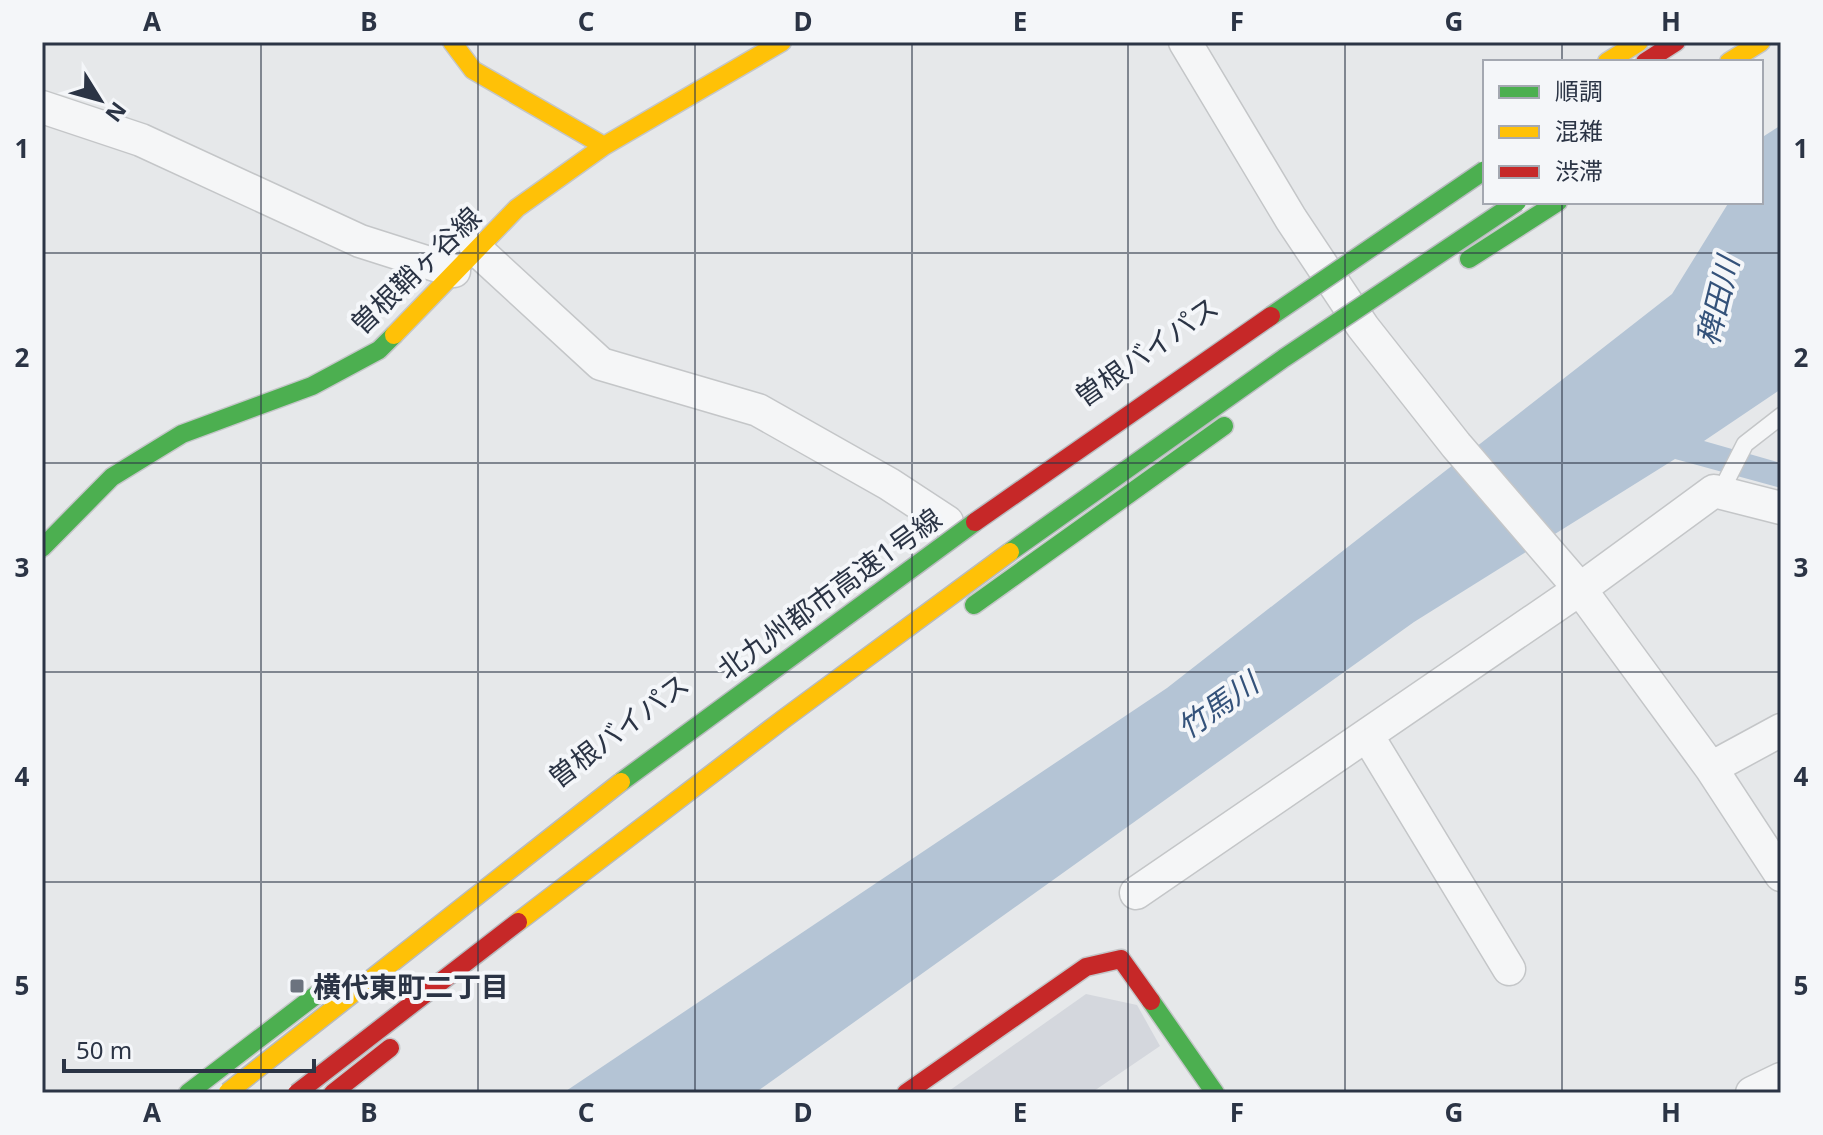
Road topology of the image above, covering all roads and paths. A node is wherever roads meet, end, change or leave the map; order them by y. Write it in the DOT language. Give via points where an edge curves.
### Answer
graph roads {
  1 [pos="452,42"];
  2 [pos="782,42"];
  3 [pos="1185,42"];
  4 [pos="1639,42"];
  5 [pos="1676,42"];
  6 [pos="1761,42"];
  7 [pos="1610,60"];
  8 [pos="1648,60"];
  9 [pos="1732,60"];
  10 [pos="42,107"];
  11 [pos="604,146"];
  12 [pos="1479,164"];
  13 [pos="1514,204"];
  14 [pos="1555,204"];
  15 [pos="465,260"];
  16 [pos="1321,265"];
  17 [pos="1454,269"];
  18 [pos="1241,413"];
  19 [pos="1781,416"];
  20 [pos="1720,493"];
  21 [pos="1781,508"];
  22 [pos="947,522"];
  23 [pos="42,548"];
  24 [pos="1580,589"];
  25 [pos="957,617"];
  26 [pos="1781,730"];
  27 [pos="1367,735"];
  28 [pos="1711,768"];
  29 [pos="1777,857"];
  30 [pos="488,863"];
  31 [pos="1136,893"];
  32 [pos="1509,969"];
  33 [pos="326,988"];
  34 [pos="404,1037"];
  35 [pos="1781,1079"];
  36 [pos="228,1092"];
  37 [pos="188,1093"];
  38 [pos="297,1093"];
  39 [pos="333,1093"];
  40 [pos="906,1093"];
  41 [pos="1215,1093"];
  42 [pos="1752,1093"];
  1 -- 11 [label="main road" via="473,70"];
  2 -- 11 [label="main road, 曽根鞘ヶ谷線"];
  3 -- 16 [label="street"];
  4 -- 7 [label="main road"];
  5 -- 8 [label="main road"];
  6 -- 9 [label="main road"];
  10 -- 15 [label="street" via="141,140 360,241"];
  11 -- 15 [label="main road, 曽根鞘ヶ谷線" via="517,208"];
  12 -- 16 [label="main road, 曽根バイパス"];
  12 -- 36 [label="main road, 北九州都市高速1号線, bridge" via="741,692"];
  13 -- 38 [label="main road, bridge" via="1283,359 994,565 765,733"];
  14 -- 17 [label="main road"];
  15 -- 22 [label="street" via="601,364 758,410"];
  15 -- 23 [label="main road, 曽根鞘ヶ谷線" via="379,350 312,386 182,434 112,477"];
  16 -- 22 [label="main road, 曽根バイパス"];
  16 -- 24 [label="street" via="1363,328 1456,445"];
  18 -- 25 [label="main road"];
  19 -- 20 [label="lane" via="1745,444"];
  20 -- 21 [label="street"];
  20 -- 24 [label="street" via="1714,491"];
  22 -- 30 [label="main road, 曽根バイパス"];
  24 -- 27 [label="street"];
  24 -- 28 [label="street"];
  26 -- 28 [label="street"];
  27 -- 31 [label="street"];
  27 -- 32 [label="street"];
  28 -- 29 [label="street"];
  33 -- 37 [label="main road"];
  34 -- 39 [label="main road"];
  35 -- 42 [label="street"];
  40 -- 41 [label="main road" via="1086,967 1121,959"];
}
